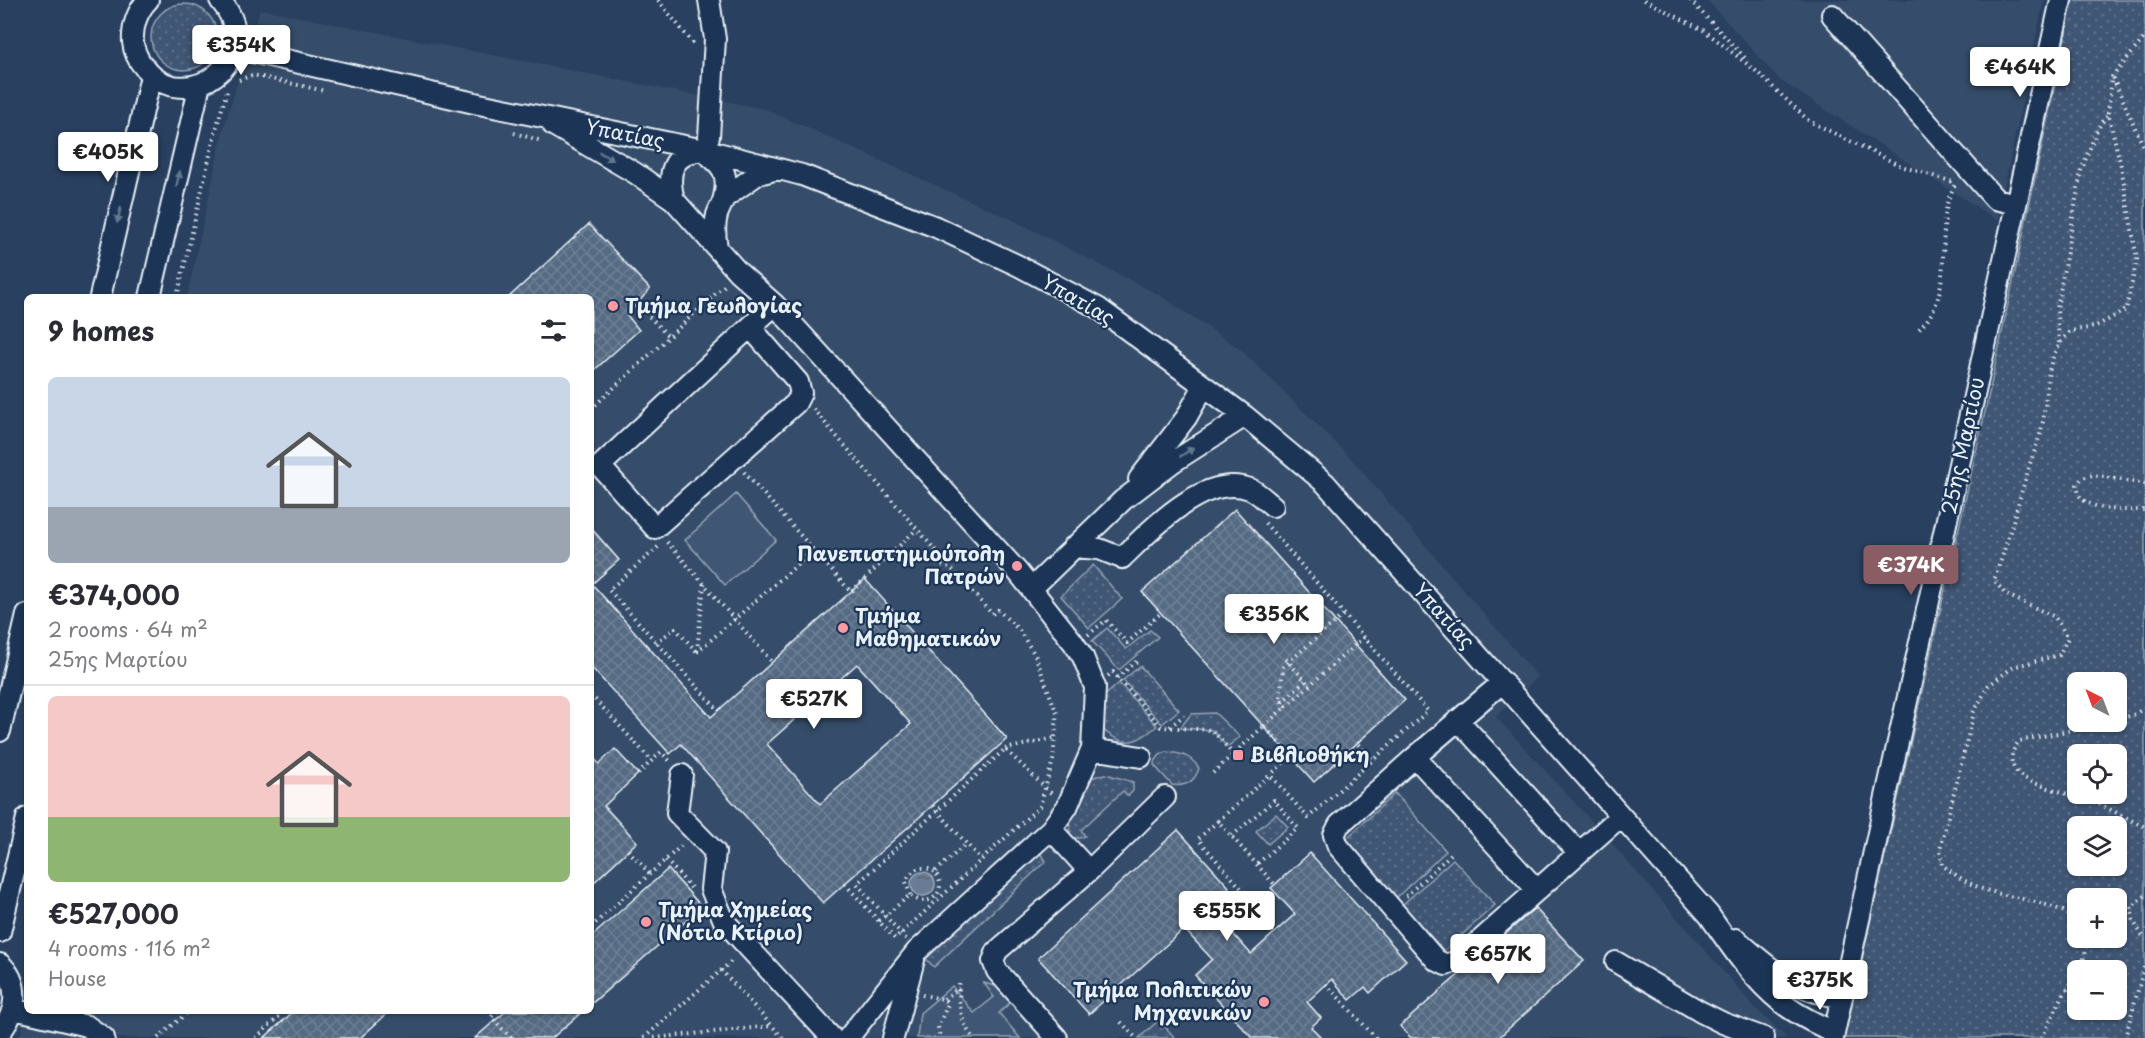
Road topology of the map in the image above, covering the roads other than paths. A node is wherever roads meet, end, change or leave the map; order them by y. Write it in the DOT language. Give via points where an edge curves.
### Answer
graph roads {
  1 [pos="148,0"];
  2 [pos="220,0"];
  3 [pos="709,0"];
  4 [pos="2061,0"];
  5 [pos="1832,15"];
  6 [pos="234,48"];
  7 [pos="151,76"];
  8 [pos="200,84"];
  9 [pos="537,116"];
  10 [pos="706,143"];
  11 [pos="778,169"];
  12 [pos="724,198"];
  13 [pos="674,200"];
  14 [pos="2016,204"];
  15 [pos="717,248"];
  16 [pos="101,294"];
  17 [pos="151,294"];
  18 [pos="774,305"];
  19 [pos="750,327"];
  20 [pos="1204,386"];
  21 [pos="1245,416"];
  22 [pos="1123,500"];
  23 [pos="1265,510"];
  24 [pos="1073,547"];
  25 [pos="1032,588"];
  26 [pos="24,628"];
  27 [pos="1503,682"];
  28 [pos="1458,720"];
  29 [pos="0,731"];
  30 [pos="1092,749"];
  31 [pos="1415,756"];
  32 [pos="1141,757"];
  33 [pos="682,775"];
  34 [pos="1166,797"];
  35 [pos="1621,816"];
  36 [pos="1051,829"];
  37 [pos="24,831"];
  38 [pos="1579,853"];
  39 [pos="1089,871"];
  40 [pos="1537,890"];
  41 [pos="1709,915"];
  42 [pos="0,932"];
  43 [pos="917,951"];
  44 [pos="1616,962"];
  45 [pos="0,964"];
  46 [pos="1842,997"];
  47 [pos="14,1009"];
  48 [pos="24,1011"];
  49 [pos="35,1014"];
  50 [pos="0,1032"];
  51 [pos="1834,1035"];
  52 [pos="1755,1036"];
  53 [pos="104,1038"];
  54 [pos="832,1038"];
  55 [pos="848,1038"];
  56 [pos="893,1038"];
  57 [pos="1057,1038"];
  1 -- 7 [label="street" via="136,17 133,39 136,55"];
  2 -- 6 [label="street" via="234,26"];
  3 -- 10 [label="street" via="715,39"];
  4 -- 14 [label="street, 25ης Μαρτίου"];
  5 -- 14 [label="street" via="1964,179 1995,199"];
  6 -- 8 [label="street" via="221,71"];
  6 -- 9 [label="street, Υπατίας"];
  7 -- 8 [label="street" via="174,86"];
  7 -- 16 [label="street, one-way"];
  17 -- 8 [label="street, one-way"];
  9 -- 10 [label="street, Υπατίας"];
  9 -- 13 [label="street, one-way"];
  10 -- 11 [label="street, Υπατίας"];
  10 -- 12 [label="street" via="723,168"];
  10 -- 13 [label="street" via="679,159 672,171"];
  11 -- 12 [label="street" via="758,174"];
  11 -- 20 [label="street, Υπατίας" via="936,227 1019,266 1098,308"];
  12 -- 15 [label="street" via="717,213"];
  13 -- 15 [label="street"];
  14 -- 46 [label="street, 25ης Μαρτίου"];
  15 -- 18 [label="street" via="732,282"];
  18 -- 19 [label="street"];
  18 -- 25 [label="street"];
  19 -- 19 [label="street" via="600,466 655,528 796,403 801,393 798,382"];
  20 -- 21 [label="street, Υπατίας"];
  20 -- 22 [label="street" via="1186,418"];
  22 -- 21 [label="street, one-way"];
  21 -- 27 [label="street, Υπατίας" via="1325,483"];
  22 -- 24 [label="street"];
  23 -- 24 [label="street" via="1252,489 1225,484 1195,496 1158,523 1122,558 1100,549"];
  24 -- 25 [label="street"];
  25 -- 30 [label="street" via="1083,657 1095,687"];
  26 -- 29 [label="street"];
  27 -- 28 [label="street"];
  27 -- 35 [label="street, Υπατίας"];
  28 -- 31 [label="street"];
  28 -- 38 [label="street"];
  30 -- 32 [label="street"];
  30 -- 36 [label="street" via="1067,807"];
  31 -- 40 [label="street"];
  31 -- 40 [label="street" via="1339,825 1334,835 1338,846 1436,960 1446,965 1457,961"];
  33 -- 54 [label="street" via="677,813 715,852 711,888 724,921"];
  34 -- 39 [label="street"];
  35 -- 38 [label="street"];
  35 -- 41 [label="street, Υπατίας"];
  36 -- 39 [label="street"];
  36 -- 43 [label="street"];
  37 -- 42 [label="street"];
  38 -- 40 [label="street"];
  39 -- 57 [label="street" via="997,951 993,961 997,971"];
  41 -- 46 [label="street, Υπατίας" via="1781,975 1820,994"];
  41 -- 51 [label="street, Υπατίας" via="1773,995"];
  43 -- 55 [label="street"];
  43 -- 56 [label="street"];
  44 -- 52 [label="street" via="1701,1012"];
  45 -- 47 [label="street" via="12,981"];
  46 -- 51 [label="street, 25ης Μαρτίου"];
  47 -- 48 [label="street"];
  47 -- 50 [label="street"];
  49 -- 53 [label="street" via="87,1026"];
}
